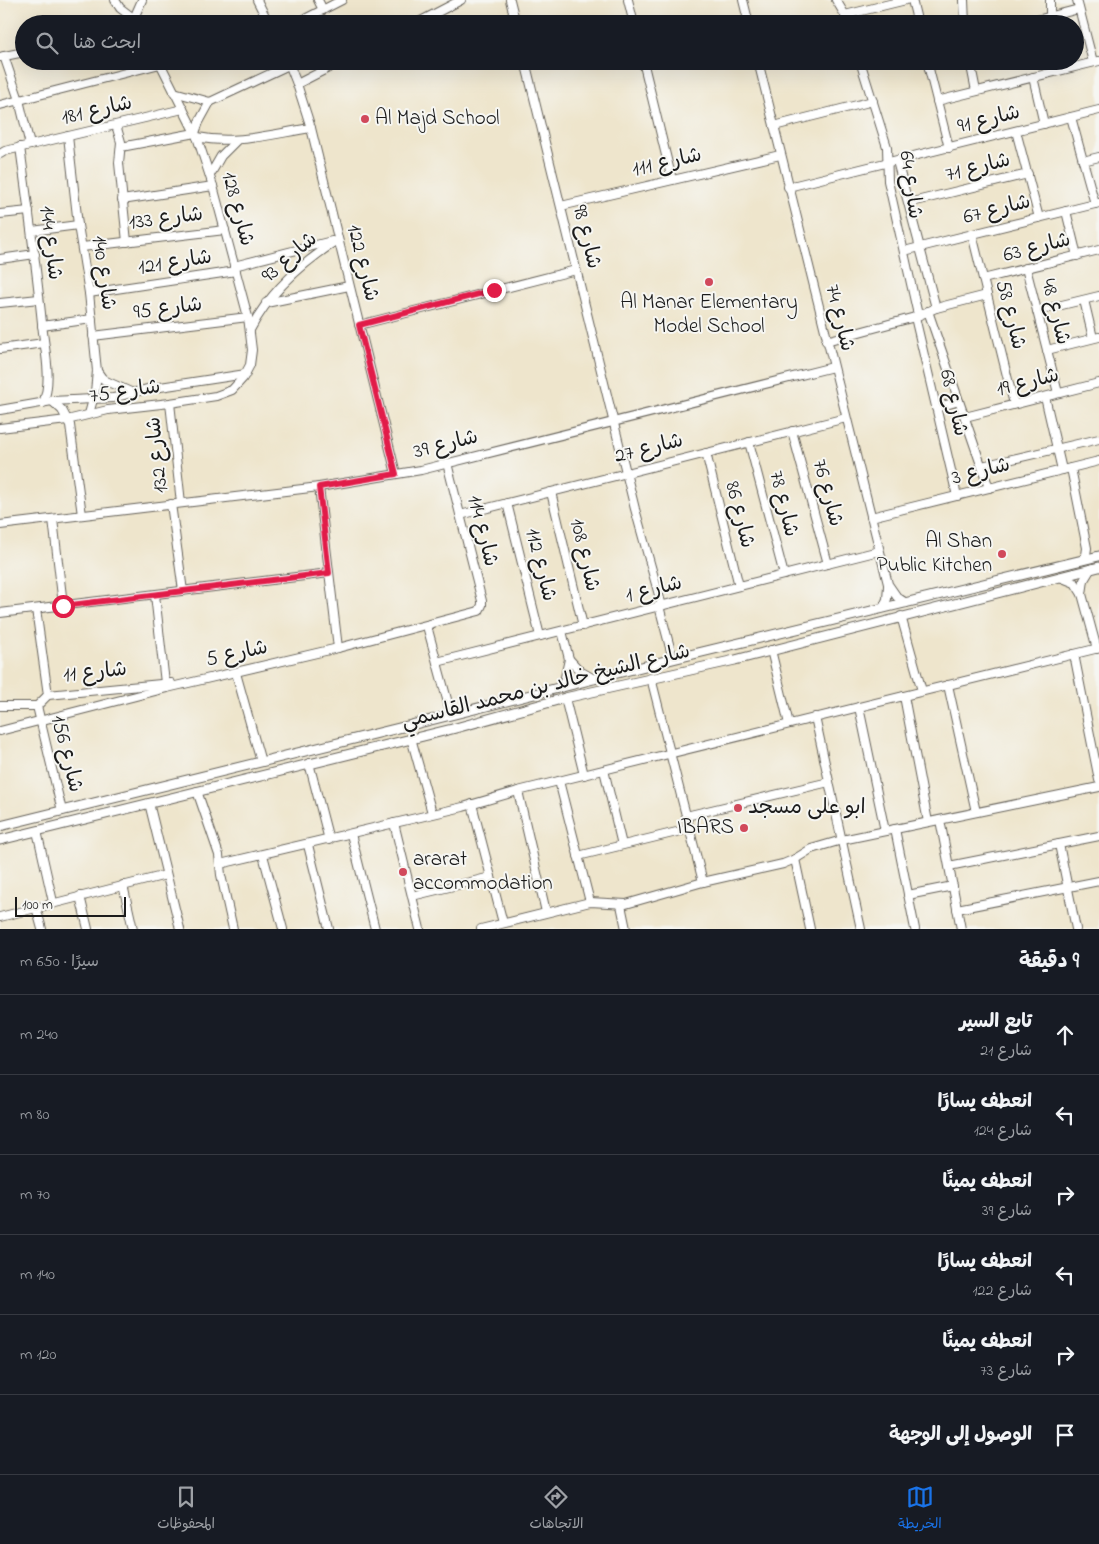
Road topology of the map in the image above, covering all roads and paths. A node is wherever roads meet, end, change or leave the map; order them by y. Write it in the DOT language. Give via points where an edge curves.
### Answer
graph roads {
  1 [pos="115,0"];
  2 [pos="142,0"];
  3 [pos="257,0"];
  4 [pos="318,0"];
  5 [pos="342,0"];
  6 [pos="461,0"];
  7 [pos="510,0"];
  8 [pos="628,0"];
  9 [pos="743,0"];
  10 [pos="836,0"];
  11 [pos="906,0"];
  12 [pos="912,0"];
  13 [pos="964,0"];
  14 [pos="1050,0"];
  15 [pos="1077,0"];
  16 [pos="1079,9"];
  17 [pos="323,10"];
  18 [pos="130,15"];
  19 [pos="139,15"];
  20 [pos="264,15"];
  21 [pos="313,15"];
  22 [pos="432,15"];
  23 [pos="514,15"];
  24 [pos="632,15"];
  25 [pos="747,15"];
  26 [pos="846,15"];
  27 [pos="916,15"];
  28 [pos="965,15"];
  29 [pos="1050,15"];
  30 [pos="1054,15"];
  31 [pos="1081,15"];
  32 [pos="1084,25"];
  33 [pos="15,54"];
  34 [pos="1,56"];
  35 [pos="1096,62"];
  36 [pos="130,70"];
  37 [pos="164,70"];
  38 [pos="274,70"];
  39 [pos="291,70"];
  40 [pos="324,70"];
  41 [pos="527,70"];
  42 [pos="645,70"];
  43 [pos="760,70"];
  44 [pos="863,70"];
  45 [pos="930,70"];
  46 [pos="972,70"];
  47 [pos="1062,70"];
  48 [pos="1033,77"];
  49 [pos="297,84"];
  50 [pos="976,91"];
  51 [pos="174,92"];
  52 [pos="19,100"];
  53 [pos="873,101"];
  54 [pos="937,101"];
  55 [pos="210,102"];
  56 [pos="0,105"];
  57 [pos="183,110"];
  58 [pos="1099,110"];
  59 [pos="1071,117"];
  60 [pos="1044,124"];
  61 [pos="116,125"];
  62 [pos="774,126"];
  63 [pos="311,128"];
  64 [pos="1016,131"];
  65 [pos="196,135"];
  66 [pos="68,136"];
  67 [pos="236,141"];
  68 [pos="30,145"];
  69 [pos="20,147"];
  70 [pos="121,147"];
  71 [pos="949,148"];
  72 [pos="0,154"];
  73 [pos="780,155"];
  74 [pos="1099,157"];
  75 [pos="897,161"];
  76 [pos="1083,161"];
  77 [pos="888,164"];
  78 [pos="1028,174"];
  79 [pos="210,175"];
  80 [pos="672,180"];
  81 [pos="213,186"];
  82 [pos="788,187"];
  83 [pos="122,200"];
  84 [pos="908,203"];
  85 [pos="1097,204"];
  86 [pos="561,206"];
  87 [pos="29,211"];
  88 [pos="1066,211"];
  89 [pos="0,214"];
  90 [pos="1039,218"];
  91 [pos="78,226"];
  92 [pos="225,230"];
  93 [pos="32,231"];
  94 [pos="972,234"];
  95 [pos="338,240"];
  96 [pos="127,242"];
  97 [pos="82,247"];
  98 [pos="920,247"];
  99 [pos="1099,250"];
  100 [pos="904,251"];
  101 [pos="35,254"];
  102 [pos="1077,256"];
  103 [pos="0,259"];
  104 [pos="235,268"];
  105 [pos="1026,268"];
  106 [pos="576,270"];
  107 [pos="983,278"];
  108 [pos="349,286"];
  109 [pos="89,293"];
  110 [pos="987,295"];
  111 [pos="1099,296"];
  112 [pos="39,298"];
  113 [pos="1084,300"];
  114 [pos="0,303"];
  115 [pos="266,303"];
  116 [pos="932,310"];
  117 [pos="1037,311"];
  118 [pos="917,316"];
  119 [pos="248,317"];
  120 [pos="92,319"];
  121 [pos="359,325"];
  122 [pos="42,326"];
  123 [pos="250,330"];
  124 [pos="93,336"];
  125 [pos="1096,338"];
  126 [pos="826,341"];
  127 [pos="44,343"];
  128 [pos="0,349"];
  129 [pos="1047,350"];
  130 [pos="833,367"];
  131 [pos="97,370"];
  132 [pos="246,374"];
  133 [pos="1099,383"];
  134 [pos="133,393"];
  135 [pos="1058,393"];
  136 [pos="1044,397"];
  137 [pos="94,399"];
  138 [pos="52,401"];
  139 [pos="959,401"];
  140 [pos="43,403"];
  141 [pos="170,403"];
  142 [pos="1014,404"];
  143 [pos="936,408"];
  144 [pos="0,410"];
  145 [pos="89,414"];
  146 [pos="965,417"];
  147 [pos="846,418"];
  148 [pos="67,420"];
  149 [pos="614,420"];
  150 [pos="0,428"];
  151 [pos="792,431"];
  152 [pos="1099,439"];
  153 [pos="749,442"];
  154 [pos="1057,449"];
  155 [pos="706,453"];
  156 [pos="1099,461"];
  157 [pos="447,463"];
  158 [pos="982,466"];
  159 [pos="1071,468"];
  160 [pos="1062,470"];
  161 [pos="627,473"];
  162 [pos="396,474"];
  163 [pos="319,487"];
  164 [pos="989,488"];
  165 [pos="551,492"];
  166 [pos="957,496"];
  167 [pos="181,503"];
  168 [pos="507,503"];
  169 [pos="171,504"];
  170 [pos="82,515"];
  171 [pos="460,515"];
  172 [pos="871,517"];
  173 [pos="53,519"];
  174 [pos="0,525"];
  175 [pos="1084,531"];
  176 [pos="879,551"];
  177 [pos="1099,556"];
  178 [pos="1082,560"];
  179 [pos="828,564"];
  180 [pos="1094,569"];
  181 [pos="329,573"];
  182 [pos="784,575"];
  183 [pos="1060,577"];
  184 [pos="888,584"];
  185 [pos="740,586"];
  186 [pos="183,591"];
  187 [pos="1082,594"];
  188 [pos="155,595"];
  189 [pos="906,603"];
  190 [pos="63,606"];
  191 [pos="660,606"];
  192 [pos="481,608"];
  193 [pos="883,608"];
  194 [pos="36,609"];
  195 [pos="0,614"];
  196 [pos="902,616"];
  197 [pos="427,626"];
  198 [pos="583,626"];
  199 [pos="562,631"];
  200 [pos="540,636"];
  201 [pos="750,641"];
  202 [pos="338,648"];
  203 [pos="1098,649"];
  204 [pos="771,650"];
  205 [pos="1074,654"];
  206 [pos="569,659"];
  207 [pos="673,659"];
  208 [pos="437,662"];
  209 [pos="718,664"];
  210 [pos="236,673"];
  211 [pos="651,678"];
  212 [pos="594,679"];
  213 [pos="198,680"];
  214 [pos="165,683"];
  215 [pos="948,685"];
  216 [pos="563,686"];
  217 [pos="922,691"];
  218 [pos="48,695"];
  219 [pos="904,696"];
  220 [pos="565,698"];
  221 [pos="0,706"];
  222 [pos="37,706"];
  223 [pos="859,706"];
  224 [pos="471,709"];
  225 [pos="450,714"];
  226 [pos="815,717"];
  227 [pos="39,720"];
  228 [pos="789,724"];
  229 [pos="452,729"];
  230 [pos="0,730"];
  231 [pos="411,738"];
  232 [pos="670,754"];
  233 [pos="261,762"];
  234 [pos="309,763"];
  235 [pos="604,770"];
  236 [pos="584,774"];
  237 [pos="1099,780"];
  238 [pos="559,781"];
  239 [pos="829,782"];
  240 [pos="1099,787"];
  241 [pos="518,791"];
  242 [pos="197,792"];
  243 [pos="149,803"];
  244 [pos="472,804"];
  245 [pos="62,811"];
  246 [pos="976,812"];
  247 [pos="432,813"];
  248 [pos="686,816"];
  249 [pos="940,820"];
  250 [pos="928,822"];
  251 [pos="394,823"];
  252 [pos="0,826"];
  253 [pos="689,828"];
  254 [pos="895,829"];
  255 [pos="37,831"];
  256 [pos="885,832"];
  257 [pos="351,834"];
  258 [pos="1099,836"];
  259 [pos="0,840"];
  260 [pos="329,840"];
  261 [pos="842,840"];
  262 [pos="1059,844"];
  263 [pos="308,845"];
  264 [pos="622,845"];
  265 [pos="264,855"];
  266 [pos="578,856"];
  267 [pos="795,859"];
  268 [pos="220,864"];
  269 [pos="949,866"];
  270 [pos="166,875"];
  271 [pos="492,877"];
  272 [pos="1099,881"];
  273 [pos="702,882"];
  274 [pos="124,886"];
  275 [pos="953,886"];
  276 [pos="1068,887"];
  277 [pos="908,895"];
  278 [pos="80,896"];
  279 [pos="412,896"];
  280 [pos="53,902"];
  281 [pos="590,902"];
  282 [pos="620,905"];
  283 [pos="36,907"];
  284 [pos="957,909"];
  285 [pos="546,912"];
  286 [pos="0,917"];
  287 [pos="504,923"];
  288 [pos="42,929"];
  289 [pos="88,929"];
  290 [pos="133,929"];
  291 [pos="180,929"];
  292 [pos="233,929"];
  293 [pos="283,929"];
  294 [pos="329,929"];
  295 [pos="375,929"];
  296 [pos="420,929"];
  297 [pos="481,929"];
  298 [pos="626,929"];
  299 [pos="810,929"];
  300 [pos="861,929"];
  301 [pos="915,929"];
  302 [pos="961,929"];
  303 [pos="1076,929"];
  1 -- 18 [label="street"];
  2 -- 19 [label="street"];
  3 -- 20 [label="street"];
  4 -- 17 [label="street"];
  5 -- 17 [label="street"];
  6 -- 22 [label="street"];
  7 -- 23 [label="street"];
  8 -- 24 [label="street"];
  9 -- 25 [label="street"];
  10 -- 26 [label="street"];
  11 -- 26 [label="street"];
  12 -- 27 [label="street"];
  13 -- 28 [label="street"];
  14 -- 29 [label="street"];
  15 -- 16 [label="street"];
  16 -- 30 [label="street"];
  16 -- 31 [label="street"];
  17 -- 21 [label="street"];
  32 -- 35 [label="street"];
  33 -- 34 [label="street"];
  34 -- 52 [label="street"];
  36 -- 52 [label="street"];
  37 -- 51 [label="street, شارع 128"];
  38 -- 55 [label="street"];
  39 -- 49 [label="street, شارع 122"];
  40 -- 49 [label="street"];
  41 -- 86 [label="street, شارع 98"];
  42 -- 80 [label="street"];
  43 -- 62 [label="street, شارع 74"];
  44 -- 53 [label="street, شارع 64"];
  45 -- 54 [label="street"];
  46 -- 50 [label="street"];
  47 -- 48 [label="street"];
  48 -- 50 [label="street"];
  48 -- 60 [label="street"];
  49 -- 63 [label="street, شارع 122"];
  50 -- 54 [label="street"];
  51 -- 55 [label="street"];
  51 -- 57 [label="street, شارع 128"];
  52 -- 56 [label="street"];
  52 -- 68 [label="street"];
  53 -- 62 [label="street"];
  53 -- 77 [label="street, شارع 64" via="887,147"];
  54 -- 71 [label="street"];
  55 -- 65 [label="street"];
  57 -- 61 [label="street, شارع 181"];
  57 -- 65 [label="street, شارع 128"];
  58 -- 59 [label="street, شارع 91"];
  59 -- 60 [label="street, شارع 91"];
  59 -- 76 [label="street"];
  60 -- 64 [label="street, شارع 91"];
  61 -- 66 [label="street, شارع 181"];
  61 -- 70 [label="street"];
  62 -- 73 [label="street, شارع 74"];
  63 -- 67 [label="street"];
  63 -- 95 [label="street, شارع 122"];
  64 -- 71 [label="street, شارع 91"];
  64 -- 78 [label="street"];
  65 -- 67 [label="street"];
  65 -- 70 [label="street"];
  65 -- 79 [label="street, شارع 128"];
  66 -- 68 [label="street, شارع 181"];
  66 -- 91 [label="street, شارع 140"];
  67 -- 79 [label="street" via="221,156"];
  68 -- 69 [label="street, شارع 181"];
  69 -- 72 [label="street, شارع 181"];
  69 -- 87 [label="street, شارع 144"];
  70 -- 83 [label="street" via="118,163"];
  71 -- 75 [label="street, شارع 91"];
  73 -- 80 [label="street, شارع 111"];
  73 -- 82 [label="street, شارع 74"];
  74 -- 76 [label="street"];
  75 -- 77 [label="street, شارع 91"];
  75 -- 84 [label="street, شارع 64"];
  76 -- 85 [label="street"];
  77 -- 82 [label="street, شارع 91"];
  77 -- 100 [label="street, شارع 64" via="888,182"];
  78 -- 84 [label="street, شارع 71"];
  78 -- 90 [label="street"];
  79 -- 81 [label="street, شارع 128"];
  80 -- 86 [label="street, شارع 111"];
  81 -- 83 [label="street"];
  81 -- 92 [label="street, شارع 128"];
  82 -- 126 [label="street, شارع 74"];
  83 -- 96 [label="street"];
  84 -- 98 [label="street, شارع 64"];
  85 -- 88 [label="street, شارع 67"];
  86 -- 106 [label="street, شارع 98"];
  87 -- 89 [label="street"];
  87 -- 93 [label="street, شارع 144"];
  88 -- 90 [label="street, شارع 67"];
  88 -- 102 [label="street"];
  90 -- 94 [label="street, شارع 67"];
  91 -- 93 [label="street"];
  91 -- 97 [label="street, شارع 140"];
  92 -- 96 [label="street, شارع 133"];
  92 -- 104 [label="street, شارع 128"];
  93 -- 101 [label="street, شارع 144"];
  94 -- 98 [label="street, شارع 67"];
  94 -- 107 [label="street, شارع 58"];
  95 -- 104 [label="street, شارع 121"];
  95 -- 108 [label="street, شارع 122"];
  95 -- 115 [label="street, شارع 93" via="299,268"];
  96 -- 97 [label="street, شارع 133"];
  97 -- 109 [label="street, شارع 140"];
  98 -- 100 [label="street, شارع 67"];
  98 -- 116 [label="street, شارع 64"];
  99 -- 102 [label="street, شارع 63"];
  100 -- 118 [label="street, شارع 64"];
  101 -- 103 [label="street"];
  101 -- 112 [label="street, شارع 144"];
  102 -- 105 [label="street, شارع 63"];
  104 -- 109 [label="street, شارع 121"];
  104 -- 119 [label="street, شارع 128"];
  105 -- 107 [label="street, شارع 63"];
  105 -- 117 [label="street, شارع 48"];
  106 -- 121 [label="street"];
  106 -- 149 [label="street, شارع 98"];
  107 -- 110 [label="street, شارع 58"];
  108 -- 115 [label="street"];
  108 -- 121 [label="street, شارع 122"];
  109 -- 120 [label="street, شارع 140"];
  110 -- 116 [label="street"];
  110 -- 142 [label="street, شارع 58"];
  111 -- 113 [label="street"];
  112 -- 114 [label="street"];
  112 -- 122 [label="street, شارع 144"];
  113 -- 117 [label="street"];
  113 -- 125 [label="street"];
  115 -- 123 [label="street, شارع 93"];
  116 -- 118 [label="street"];
  116 -- 139 [label="street, شارع 64"];
  117 -- 129 [label="street, شارع 48"];
  118 -- 126 [label="street"];
  118 -- 143 [label="street, شارع 68"];
  119 -- 123 [label="street, شارع 128"];
  119 -- 124 [label="street, شارع 95"];
  120 -- 122 [label="street"];
  120 -- 124 [label="street, شارع 140"];
  121 -- 162 [label="street, شارع 122"];
  122 -- 127 [label="street, شارع 144"];
  123 -- 132 [label="street, شارع 128" via="252,358"];
  124 -- 131 [label="street, شارع 140"];
  125 -- 129 [label="street"];
  126 -- 130 [label="street, شارع 74"];
  127 -- 128 [label="street"];
  127 -- 140 [label="street, شارع 144" via="48,385"];
  129 -- 135 [label="street, شارع 48"];
  130 -- 147 [label="street, شارع 74"];
  130 -- 149 [label="street, شارع 39"];
  131 -- 134 [label="street" via="106,381"];
  131 -- 137 [label="street, شارع 140"];
  132 -- 134 [label="street"];
  132 -- 141 [label="street, شارع 75" via="224,394"];
  133 -- 135 [label="street, شارع 19"];
  134 -- 137 [label="street"];
  135 -- 136 [label="street, شارع 19"];
  136 -- 142 [label="street, شارع 19"];
  136 -- 154 [label="street"];
  137 -- 138 [label="street"];
  137 -- 145 [label="street, شارع 140"];
  138 -- 140 [label="street"];
  138 -- 148 [label="street"];
  139 -- 143 [label="street"];
  139 -- 146 [label="street, شارع 64"];
  140 -- 144 [label="street"];
  141 -- 145 [label="street, شارع 75"];
  141 -- 167 [label="street, شارع 132"];
  142 -- 146 [label="street, شارع 19"];
  143 -- 166 [label="street, شارع 68"];
  145 -- 148 [label="street, شارع 75"];
  146 -- 158 [label="street, شارع 64"];
  147 -- 151 [label="street, شارع 27"];
  147 -- 172 [label="street, شارع 74"];
  148 -- 150 [label="street, شارع 75"];
  148 -- 170 [label="street"];
  149 -- 157 [label="street, شارع 39"];
  149 -- 161 [label="street, شارع 98"];
  151 -- 153 [label="street, شارع 27"];
  151 -- 179 [label="street, شارع 76"];
  152 -- 154 [label="street"];
  153 -- 155 [label="street, شارع 27"];
  153 -- 182 [label="street, شارع 78"];
  154 -- 158 [label="street"];
  154 -- 160 [label="street"];
  155 -- 161 [label="street, شارع 27"];
  155 -- 185 [label="street, شارع 86"];
  156 -- 159 [label="street, شارع 3"];
  157 -- 162 [label="street, شارع 39"];
  157 -- 171 [label="street, شارع 114"];
  158 -- 164 [label="street, شارع 64"];
  159 -- 160 [label="street, شارع 3"];
  159 -- 175 [label="street"];
  160 -- 164 [label="street, شارع 3"];
  161 -- 165 [label="street, شارع 27"];
  161 -- 191 [label="street, شارع 98"];
  162 -- 163 [label="street, شارع 39"];
  163 -- 167 [label="street, شارع 39"];
  163 -- 181 [label="street"];
  164 -- 166 [label="street, شارع 3"];
  165 -- 168 [label="street, شارع 27"];
  165 -- 198 [label="street, شارع 108"];
  166 -- 172 [label="street, شارع 3"];
  167 -- 169 [label="street, شارع 39"];
  168 -- 171 [label="street, شارع 27"];
  168 -- 200 [label="street, شارع 112"];
  169 -- 170 [label="street, شارع 39"];
  169 -- 186 [label="street"];
  170 -- 173 [label="street, شارع 39"];
  171 -- 192 [label="street, شارع 114" via="482,601"];
  172 -- 176 [label="street, شارع 74"];
  173 -- 174 [label="street, شارع 39"];
  173 -- 190 [label="street"];
  175 -- 177 [label="street" via="1091,549"];
  175 -- 178 [label="street" via="1087,551"];
  176 -- 179 [label="street, شارع 1"];
  176 -- 184 [label="street, شارع 74"];
  177 -- 178 [label="main road, شارع الشيخ خالد بن محمد القاسمي"];
  178 -- 189 [label="main road, شارع الشيخ خالد بن محمد القاسمي"];
  179 -- 182 [label="street, شارع 1"];
  180 -- 183 [label="main road, شارع الشيخ خالد بن محمد القاسمي"];
  180 -- 187 [label="street" via="1084,583"];
  181 -- 186 [label="street"];
  181 -- 202 [label="street"];
  182 -- 185 [label="street, شارع 1"];
  183 -- 187 [label="street" via="1075,583"];
  183 -- 196 [label="main road, شارع الشيخ خالد بن محمد القاسمي"];
  184 -- 189 [label="street, شارع 74"];
  184 -- 193 [label="street, شارع 74"];
  185 -- 191 [label="street, شارع 1"];
  186 -- 188 [label="street"];
  187 -- 203 [label="street"];
  188 -- 190 [label="street"];
  188 -- 214 [label="street"];
  189 -- 193 [label="main road, شارع الشيخ خالد بن محمد القاسمي"];
  190 -- 194 [label="street"];
  191 -- 198 [label="street, شارع 1"];
  191 -- 207 [label="street, شارع 98"];
  192 -- 197 [label="street, شارع 5"];
  193 -- 201 [label="main road, شارع الشيخ خالد بن محمد القاسمي"];
  194 -- 195 [label="street"];
  194 -- 218 [label="street"];
  196 -- 204 [label="main road, شارع الشيخ خالد بن محمد القاسمي"];
  196 -- 217 [label="street"];
  197 -- 202 [label="street, شارع 5"];
  197 -- 208 [label="street"];
  198 -- 199 [label="street, شارع 1"];
  199 -- 200 [label="street, شارع 1"];
  199 -- 206 [label="street"];
  200 -- 208 [label="street, شارع 1"];
  201 -- 207 [label="main road, شارع الشيخ خالد بن محمد القاسمي"];
  201 -- 209 [label="main road" via="742,647 715,655"];
  202 -- 210 [label="street, شارع 5"];
  203 -- 205 [label="street"];
  204 -- 209 [label="main road, شارع الشيخ خالد بن محمد القاسمي"];
  204 -- 228 [label="street"];
  205 -- 215 [label="street"];
  205 -- 237 [label="street"];
  206 -- 212 [label="street"];
  206 -- 216 [label="street"];
  207 -- 212 [label="main road, شارع الشيخ خالد بن محمد القاسمي"];
  208 -- 225 [label="street"];
  209 -- 211 [label="main road, شارع الشيخ خالد بن محمد القاسمي"];
  210 -- 213 [label="street, شارع 5"];
  210 -- 233 [label="street"];
  211 -- 220 [label="main road, شارع الشيخ خالد بن محمد القاسمي"];
  211 -- 232 [label="street"];
  212 -- 216 [label="main road, شارع الشيخ خالد بن محمد القاسمي"];
  213 -- 214 [label="street, شارع 11"];
  213 -- 227 [label="street, شارع 5"];
  214 -- 218 [label="street, شارع 11"];
  215 -- 217 [label="street"];
  215 -- 246 [label="street"];
  216 -- 224 [label="main road, شارع الشيخ خالد بن محمد القاسمي"];
  217 -- 219 [label="street"];
  218 -- 222 [label="street, شارع 11"];
  219 -- 223 [label="street"];
  219 -- 250 [label="street"];
  220 -- 229 [label="main road, شارع الشيخ خالد بن محمد القاسمي"];
  220 -- 236 [label="street"];
  221 -- 222 [label="street"];
  222 -- 227 [label="street, شارع 156"];
  223 -- 226 [label="street"];
  223 -- 256 [label="street"];
  224 -- 225 [label="main road, شارع الشيخ خالد بن محمد القاسمي"];
  224 -- 229 [label="main road" via="472,719"];
  225 -- 233 [label="main road, شارع الشيخ خالد بن محمد القاسمي"];
  226 -- 228 [label="street"];
  226 -- 239 [label="street"];
  227 -- 230 [label="street, شارع 5"];
  227 -- 245 [label="street, شارع 156"];
  228 -- 232 [label="street"];
  229 -- 231 [label="main road, شارع الشيخ خالد بن محمد القاسمي"];
  231 -- 234 [label="main road, شارع الشيخ خالد بن محمد القاسمي"];
  231 -- 247 [label="street"];
  232 -- 235 [label="street"];
  232 -- 248 [label="street"];
  233 -- 245 [label="main road, شارع الشيخ خالد بن محمد القاسمي"];
  234 -- 242 [label="main road, شارع الشيخ خالد بن محمد القاسمي"];
  234 -- 260 [label="street"];
  235 -- 236 [label="street"];
  235 -- 264 [label="street"];
  236 -- 238 [label="street"];
  238 -- 241 [label="street"];
  238 -- 266 [label="street"];
  239 -- 248 [label="street"];
  239 -- 261 [label="street"];
  240 -- 246 [label="street"];
  241 -- 244 [label="street"];
  241 -- 285 [label="street"];
  242 -- 243 [label="main road, شارع الشيخ خالد بن محمد القاسمي"];
  242 -- 268 [label="street"];
  243 -- 255 [label="main road, شارع الشيخ خالد بن محمد القاسمي"];
  243 -- 270 [label="street"];
  244 -- 247 [label="street"];
  244 -- 271 [label="street"];
  245 -- 252 [label="main road, شارع الشيخ خالد بن محمد القاسمي"];
  246 -- 249 [label="street"];
  247 -- 251 [label="street"];
  248 -- 253 [label="street"];
  249 -- 250 [label="street"];
  249 -- 269 [label="street"];
  250 -- 254 [label="street"];
  251 -- 257 [label="street"];
  251 -- 279 [label="street"];
  253 -- 264 [label="street"];
  253 -- 273 [label="street"];
  254 -- 256 [label="street"];
  254 -- 277 [label="street"];
  255 -- 259 [label="main road, شارع الشيخ خالد بن محمد القاسمي"];
  255 -- 280 [label="street"];
  256 -- 261 [label="street"];
  257 -- 260 [label="street"];
  257 -- 295 [label="street"];
  258 -- 262 [label="street"];
  260 -- 263 [label="street"];
  261 -- 267 [label="street" via="811,849"];
  261 -- 300 [label="street"];
  262 -- 269 [label="street"];
  262 -- 276 [label="street"];
  263 -- 265 [label="street"];
  263 -- 294 [label="street"];
  264 -- 266 [label="street"];
  265 -- 268 [label="street"];
  265 -- 293 [label="street"];
  266 -- 281 [label="street"];
  267 -- 273 [label="street"];
  267 -- 299 [label="street"];
  268 -- 292 [label="street"];
  269 -- 275 [label="street"];
  270 -- 274 [label="street"];
  270 -- 291 [label="street"];
  271 -- 279 [label="street"];
  271 -- 287 [label="street"];
  272 -- 276 [label="street"];
  273 -- 282 [label="street"];
  274 -- 278 [label="street"];
  274 -- 290 [label="street"];
  275 -- 277 [label="street"];
  275 -- 284 [label="street"];
  276 -- 284 [label="street"];
  276 -- 303 [label="street"];
  277 -- 301 [label="street"];
  278 -- 280 [label="street"];
  278 -- 289 [label="street"];
  279 -- 296 [label="street"];
  280 -- 283 [label="street"];
  281 -- 282 [label="street"];
  281 -- 285 [label="street"];
  282 -- 298 [label="street"];
  283 -- 286 [label="street"];
  283 -- 288 [label="street"];
  284 -- 302 [label="street"];
  285 -- 287 [label="street"];
  287 -- 297 [label="street"];
}
